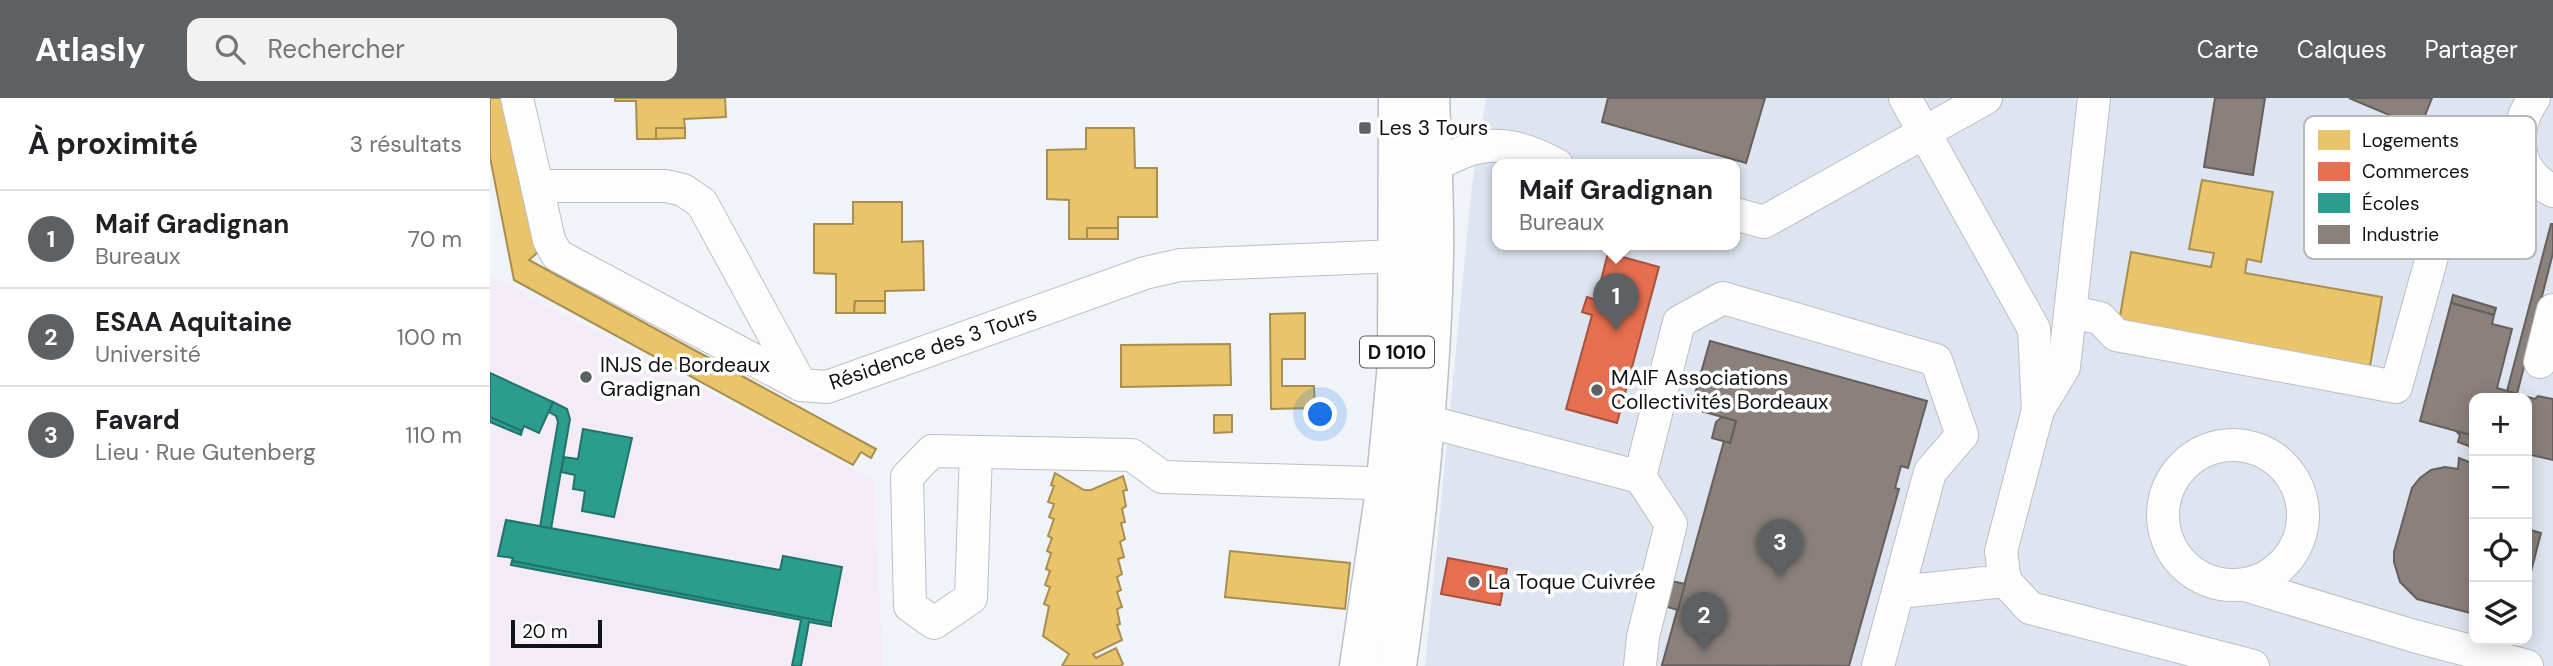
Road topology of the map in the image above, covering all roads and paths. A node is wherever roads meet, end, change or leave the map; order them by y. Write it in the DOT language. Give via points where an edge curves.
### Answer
graph roads {
  1 [pos="517,98"];
  2 [pos="1398,98"];
  3 [pos="1430,98"];
  4 [pos="1905,98"];
  5 [pos="1986,98"];
  6 [pos="2094,98"];
  7 [pos="2534,98"];
  8 [pos="2523,116"];
  9 [pos="1925,132"];
  10 [pos="1546,159"];
  11 [pos="1432,162"];
  12 [pos="2536,180"];
  13 [pos="537,186"];
  14 [pos="2553,191"];
  15 [pos="1740,215"];
  16 [pos="1398,256"];
  17 [pos="2431,259"];
  18 [pos="2553,310"];
  19 [pos="2070,312"];
  20 [pos="1430,332"];
  21 [pos="2540,362"];
  22 [pos="801,385"];
  23 [pos="2038,410"];
  24 [pos="1426,421"];
  25 [pos="976,452"];
  26 [pos="1640,477"];
  27 [pos="1385,491"];
  28 [pos="2006,581"];
  29 [pos="2245,585"];
  30 [pos="1898,592"];
  31 [pos="1407,596"];
  32 [pos="1359,666"];
  33 [pos="1397,666"];
  34 [pos="1640,666"];
  35 [pos="1878,666"];
  36 [pos="2253,666"];
  37 [pos="2527,666"];
  1 -- 13 [label="street"];
  2 -- 16 [label="main road, D 1010"];
  3 -- 11 [label="main road, D 1010"];
  4 -- 9 [label="street"];
  5 -- 9 [label="street"];
  6 -- 19 [label="street"];
  7 -- 8 [label="street"];
  9 -- 15 [label="street" via="1763,222"];
  9 -- 23 [label="street" via="2034,329"];
  10 -- 11 [label="street" via="1513,146 1484,146 1448,161"];
  11 -- 20 [label="main road, D 1010"];
  12 -- 14 [label="street"];
  13 -- 22 [label="street" via="557,255"];
  13 -- 22 [label="street, Résidence des 3 Tours" via="666,186 683,190 702,203"];
  16 -- 20 [label="street" via="1407,264"];
  16 -- 22 [label="street, Résidence des 3 Tours" via="1180,265 1145,273 827,387"];
  16 -- 27 [label="main road, D 1010" via="1397,364"];
  17 -- 19 [label="street" via="2396,387 2116,335 2100,318"];
  18 -- 21 [label="street"];
  19 -- 23 [label="street" via="2064,367"];
  20 -- 24 [label="main road, D 1010"];
  23 -- 28 [label="street" via="2001,551"];
  24 -- 26 [label="street"];
  24 -- 31 [label="main road, D 1010"];
  25 -- 25 [label="street" via="932,451 907,477 909,606 934,622 971,598"];
  25 -- 27 [label="street" via="1132,455 1161,477 1368,482"];
  26 -- 30 [label="street" via="1679,322 1723,299 1936,360 1962,435 1930,472"];
  26 -- 34 [label="street" via="1671,524"];
  27 -- 31 [label="street" via="1401,512"];
  27 -- 32 [label="main road, D 1010"];
  28 -- 30 [label="street"];
  28 -- 36 [label="street" via="2030,608"];
  29 -- 29 [label="street" via="2268,577 2287,561 2300,540 2304,515 2300,491 2287,470 2268,454 2245,446 2221,446 2182,466 2169,484 2163,527 2170,548 2202,579"];
  29 -- 37 [label="street"];
  30 -- 35 [label="street"];
  31 -- 33 [label="main road, D 1010"];
}
